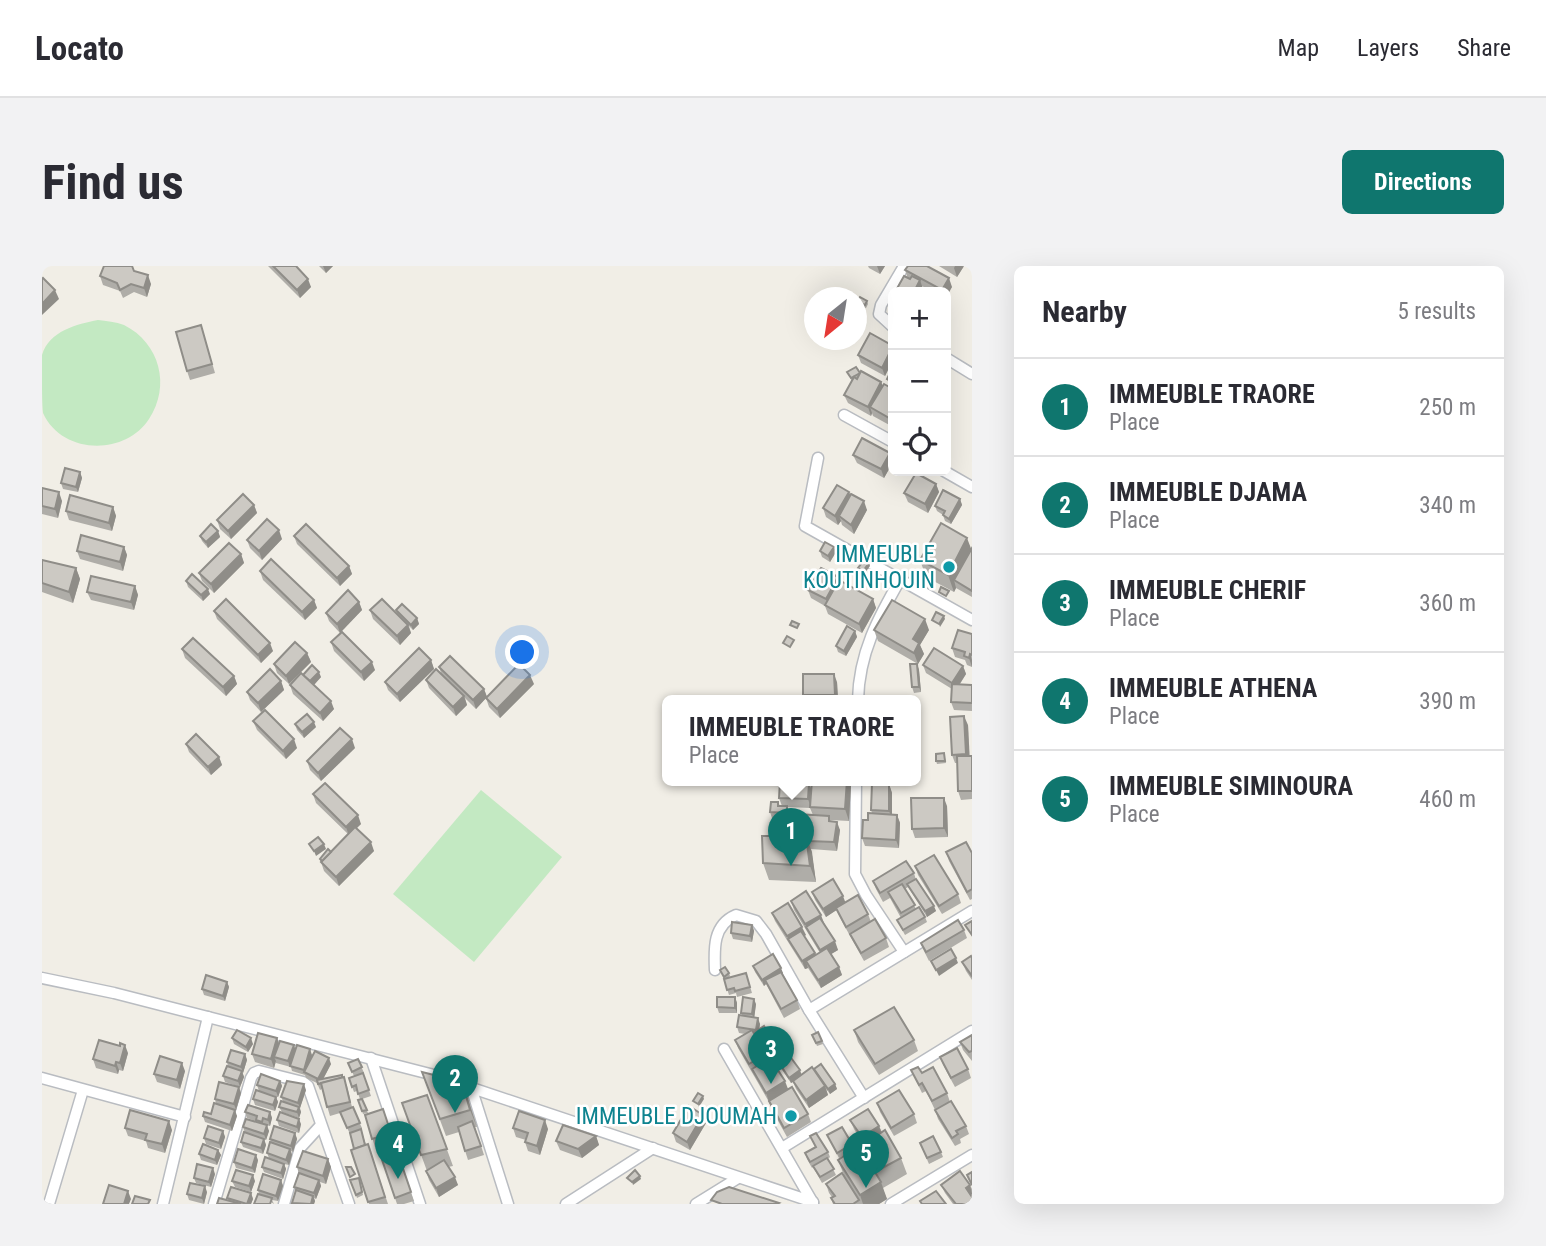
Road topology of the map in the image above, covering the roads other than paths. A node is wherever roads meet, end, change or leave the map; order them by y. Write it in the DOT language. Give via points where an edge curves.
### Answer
graph roads {
  1 [pos="904,266"];
  2 [pos="892,287"];
  3 [pos="888,293"];
  4 [pos="888,323"];
  5 [pos="951,361"];
  6 [pos="972,374"];
  7 [pos="844,415"];
  8 [pos="888,440"];
  9 [pos="818,458"];
  10 [pos="951,475"];
  11 [pos="972,487"];
  12 [pos="901,578"];
  13 [pos="972,620"];
  14 [pos="858,695"];
  15 [pos="856,786"];
  16 [pos="972,911"];
  17 [pos="904,952"];
  18 [pos="715,970"];
  19 [pos="42,978"];
  20 [pos="809,1010"];
  21 [pos="208,1017"];
  22 [pos="972,1031"];
  23 [pos="724,1049"];
  24 [pos="371,1058"];
  25 [pos="42,1078"];
  26 [pos="471,1087"];
  27 [pos="83,1090"];
  28 [pos="864,1098"];
  29 [pos="185,1117"];
  30 [pos="321,1125"];
  31 [pos="653,1148"];
  32 [pos="782,1148"];
  33 [pos="972,1156"];
  34 [pos="738,1178"];
  35 [pos="813,1203"];
  36 [pos="49,1204"];
  37 [pos="163,1204"];
  38 [pos="214,1204"];
  39 [pos="284,1204"];
  40 [pos="349,1204"];
  41 [pos="420,1204"];
  42 [pos="508,1204"];
  43 [pos="566,1204"];
  44 [pos="696,1204"];
  45 [pos="891,1204"];
  1 -- 2 [label="street"];
  3 -- 4 [label="street" via="878,314"];
  5 -- 6 [label="street"];
  7 -- 8 [label="street"];
  9 -- 12 [label="street" via="805,526"];
  10 -- 11 [label="street"];
  12 -- 13 [label="street"];
  12 -- 14 [label="street" via="871,632"];
  15 -- 17 [label="street" via="855,873"];
  16 -- 17 [label="street"];
  17 -- 20 [label="street"];
  18 -- 20 [label="street" via="719,929 736,915 749,917 766,934"];
  19 -- 21 [label="street"];
  20 -- 28 [label="street"];
  21 -- 24 [label="street"];
  21 -- 29 [label="street"];
  22 -- 28 [label="street"];
  23 -- 32 [label="street"];
  24 -- 26 [label="street"];
  24 -- 41 [label="street"];
  25 -- 27 [label="street"];
  26 -- 31 [label="street"];
  26 -- 42 [label="street"];
  27 -- 29 [label="street"];
  27 -- 36 [label="street"];
  28 -- 32 [label="street"];
  29 -- 37 [label="street"];
  30 -- 38 [label="street" via="303,1082 254,1073"];
  30 -- 39 [label="street" via="300,1148"];
  30 -- 40 [label="street"];
  31 -- 34 [label="street"];
  31 -- 43 [label="street"];
  32 -- 35 [label="street"];
  33 -- 45 [label="street"];
  34 -- 35 [label="street"];
  34 -- 44 [label="street"];
}
